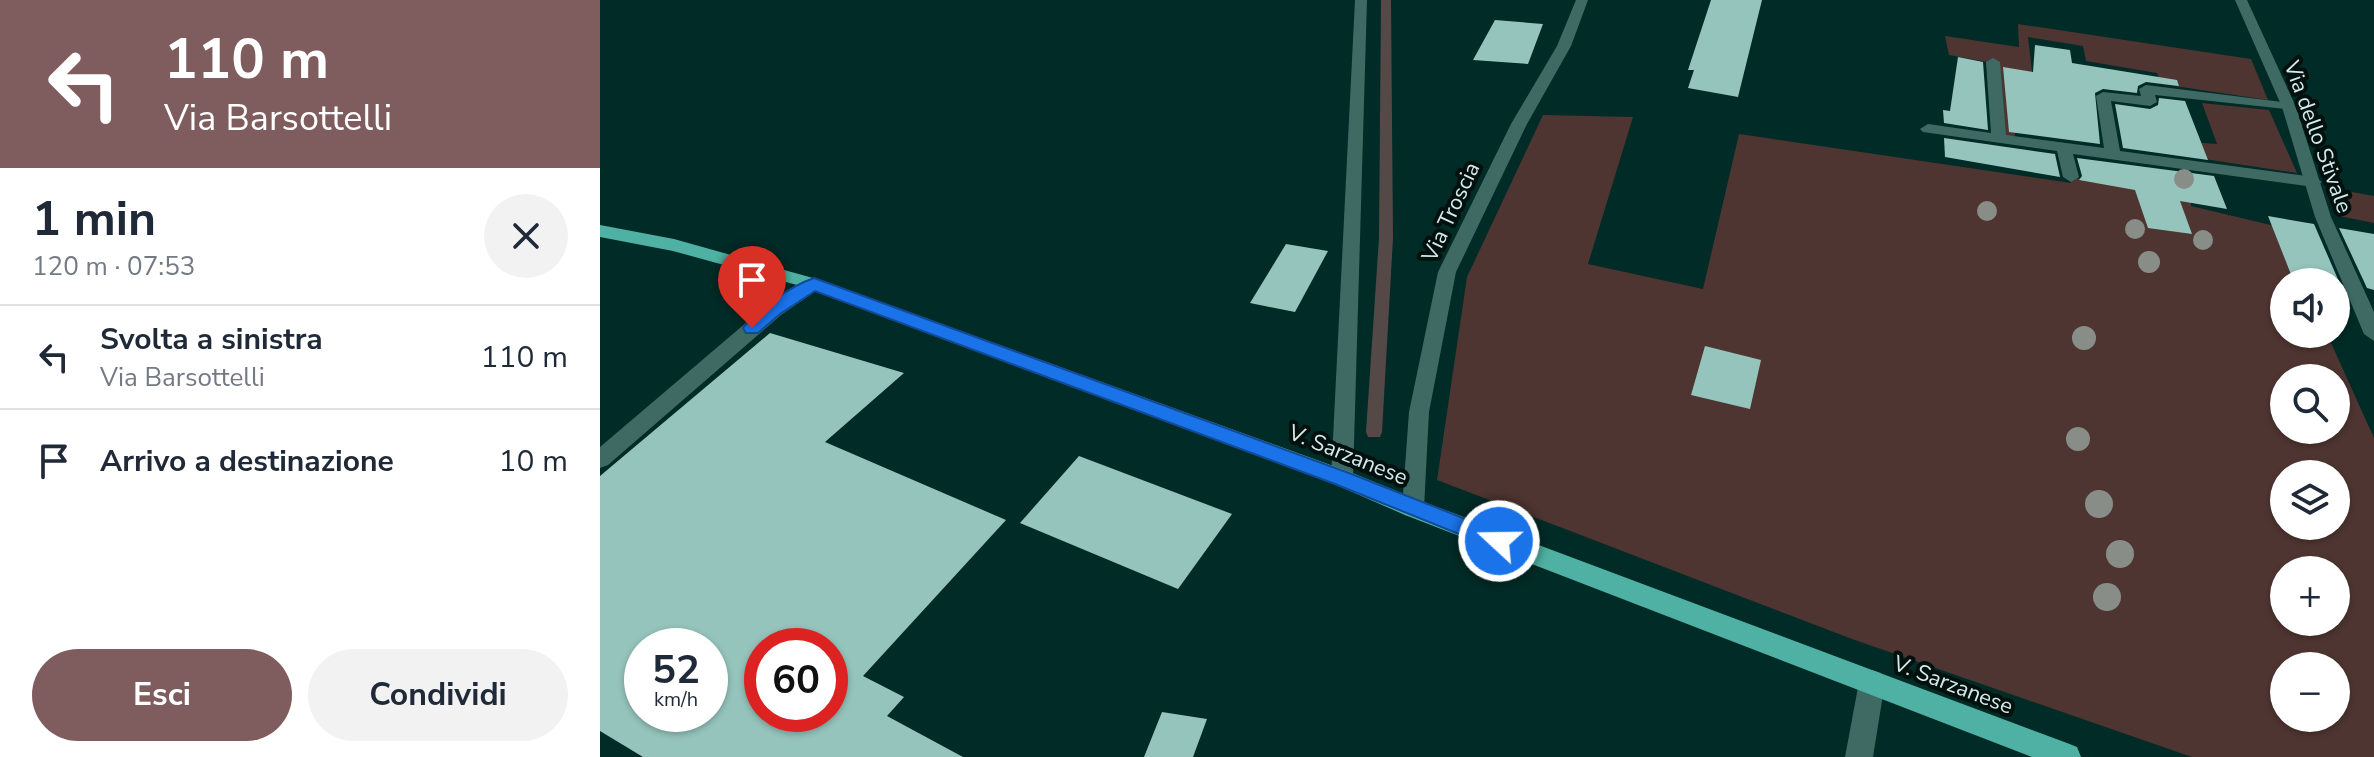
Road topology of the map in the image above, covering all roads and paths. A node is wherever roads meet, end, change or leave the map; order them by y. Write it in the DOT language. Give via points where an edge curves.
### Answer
graph roads {
  1 [pos="1361,0"];
  2 [pos="1582,0"];
  3 [pos="2241,0"];
  4 [pos="1993,62"];
  5 [pos="2289,107"];
  6 [pos="1928,129"];
  7 [pos="1999,138"];
  8 [pos="2064,148"];
  9 [pos="2112,152"];
  10 [pos="2071,177"];
  11 [pos="2314,182"];
  12 [pos="600,231"];
  13 [pos="814,284"];
  14 [pos="2374,334"];
  15 [pos="600,459"];
  16 [pos="1342,478"];
  17 [pos="1413,508"];
  18 [pos="1872,682"];
  19 [pos="1859,757"];
  20 [pos="2067,757"];
  1 -- 16 [label="street"];
  2 -- 17 [label="street, Via Troscia" via="1564,46 1519,124 1447,272 1419,412"];
  3 -- 5 [label="street, Via dello Stivale"];
  4 -- 7 [label="street"];
  5 -- 9 [label="street" via="2146,89 2150,102 2103,96"];
  5 -- 11 [label="street, Via dello Stivale"];
  6 -- 7 [label="street"];
  7 -- 8 [label="street"];
  8 -- 9 [label="street"];
  8 -- 10 [label="street"];
  9 -- 11 [label="street"];
  11 -- 14 [label="street, Via dello Stivale" via="2323,217"];
  12 -- 13 [label="main road, V. Sarzanese" via="674,245"];
  13 -- 15 [label="street" via="774,310"];
  13 -- 16 [label="main road, V. Sarzanese"];
  16 -- 17 [label="main road, V. Sarzanese"];
  17 -- 18 [label="main road, V. Sarzanese"];
  18 -- 19 [label="street"];
  18 -- 20 [label="main road, V. Sarzanese"];
}
